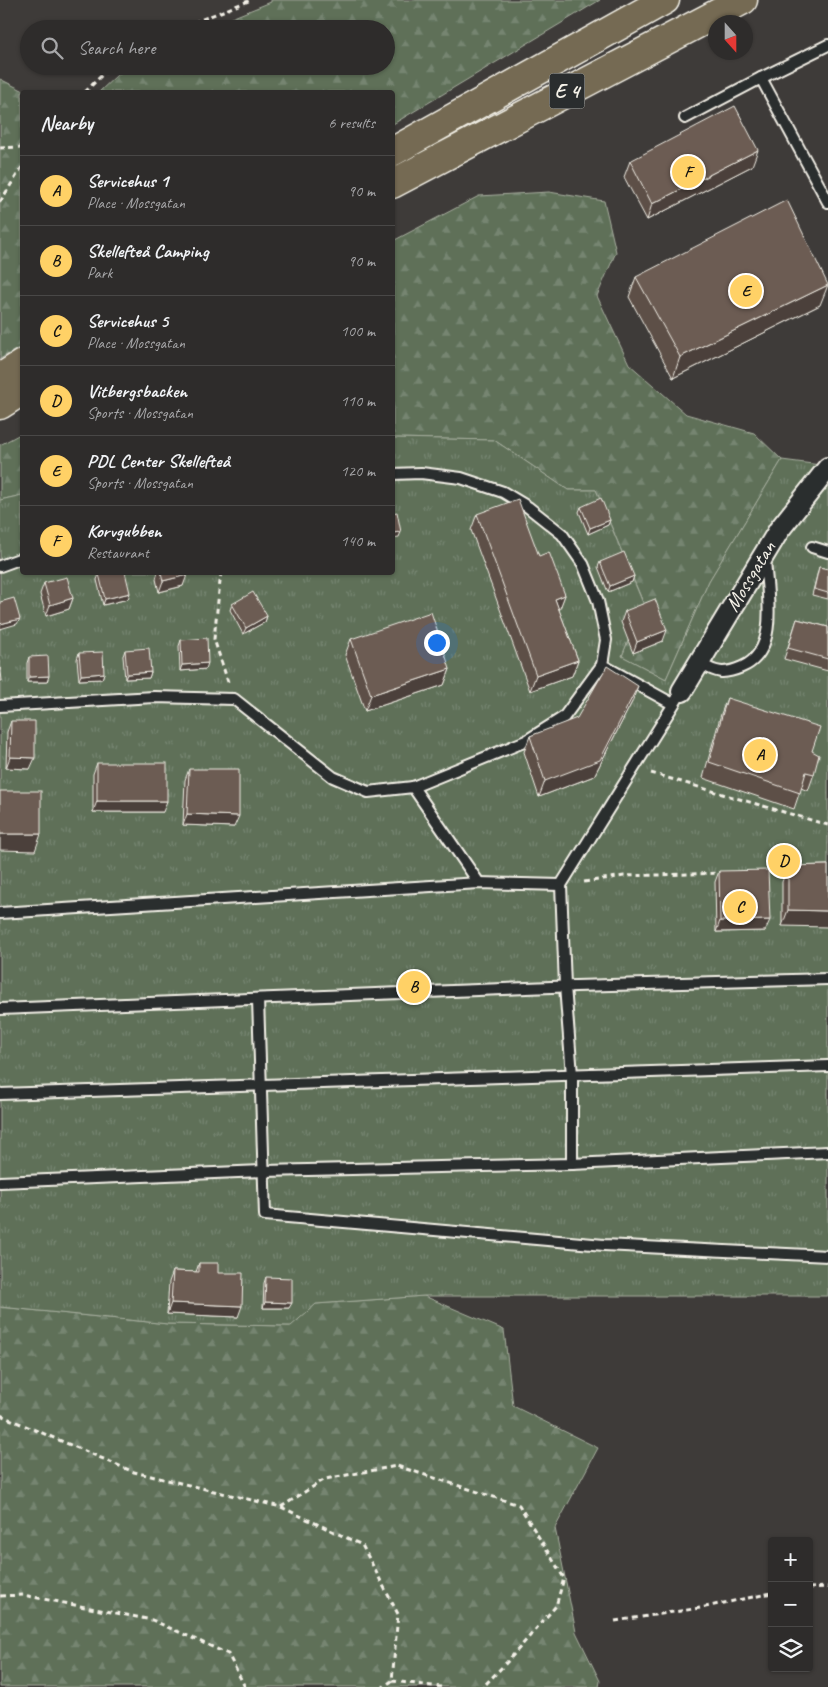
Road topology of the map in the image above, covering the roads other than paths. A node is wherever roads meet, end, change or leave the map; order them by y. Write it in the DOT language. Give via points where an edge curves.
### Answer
graph roads {
  1 [pos="665,0"];
  2 [pos="743,0"];
  3 [pos="828,45"];
  4 [pos="761,78"];
  5 [pos="685,118"];
  6 [pos="395,150"];
  7 [pos="395,182"];
  8 [pos="828,202"];
  9 [pos="20,365"];
  10 [pos="0,378"];
  11 [pos="20,392"];
  12 [pos="0,405"];
  13 [pos="828,468"];
  14 [pos="395,474"];
  15 [pos="812,547"];
  16 [pos="765,552"];
  17 [pos="828,552"];
  18 [pos="20,559"];
  19 [pos="0,566"];
  20 [pos="699,663"];
  21 [pos="602,665"];
  22 [pos="677,698"];
  23 [pos="0,706"];
  24 [pos="413,787"];
  25 [pos="479,883"];
  26 [pos="561,885"];
  27 [pos="0,913"];
  28 [pos="828,979"];
  29 [pos="565,986"];
  30 [pos="258,999"];
  31 [pos="0,1009"];
  32 [pos="828,1066"];
  33 [pos="572,1075"];
  34 [pos="261,1085"];
  35 [pos="0,1094"];
  36 [pos="828,1152"];
  37 [pos="572,1164"];
  38 [pos="264,1171"];
  39 [pos="0,1182"];
  40 [pos="828,1256"];
  1 -- 6 [label="highway, E 4"];
  2 -- 7 [label="highway, E 4"];
  3 -- 4 [label="lane"];
  4 -- 5 [label="lane"];
  4 -- 8 [label="lane"];
  9 -- 10 [label="highway"];
  11 -- 12 [label="highway"];
  13 -- 16 [label="street, Mossgatan" via="790,514"];
  14 -- 21 [label="lane" via="421,473 461,478 503,492 562,534 583,564 598,601 606,640"];
  15 -- 17 [label="lane"];
  16 -- 20 [label="street, Mossgatan"];
  16 -- 20 [label="lane" via="768,626 764,647 749,664 729,672 714,672"];
  18 -- 19 [label="lane"];
  20 -- 22 [label="street, Mossgatan"];
  21 -- 22 [label="lane"];
  21 -- 24 [label="lane" via="564,717 526,741"];
  22 -- 26 [label="lane"];
  23 -- 24 [label="lane" via="154,697 234,699 333,777 368,792"];
  24 -- 25 [label="lane"];
  25 -- 26 [label="lane"];
  25 -- 27 [label="lane"];
  26 -- 29 [label="lane"];
  28 -- 29 [label="lane"];
  29 -- 30 [label="lane"];
  29 -- 33 [label="lane"];
  30 -- 31 [label="lane"];
  30 -- 34 [label="lane"];
  32 -- 33 [label="lane"];
  33 -- 34 [label="lane"];
  33 -- 37 [label="lane"];
  34 -- 35 [label="lane"];
  34 -- 38 [label="lane"];
  36 -- 37 [label="lane"];
  37 -- 38 [label="lane"];
  38 -- 39 [label="lane"];
  38 -- 40 [label="lane" via="265,1215 604,1245"];
}
